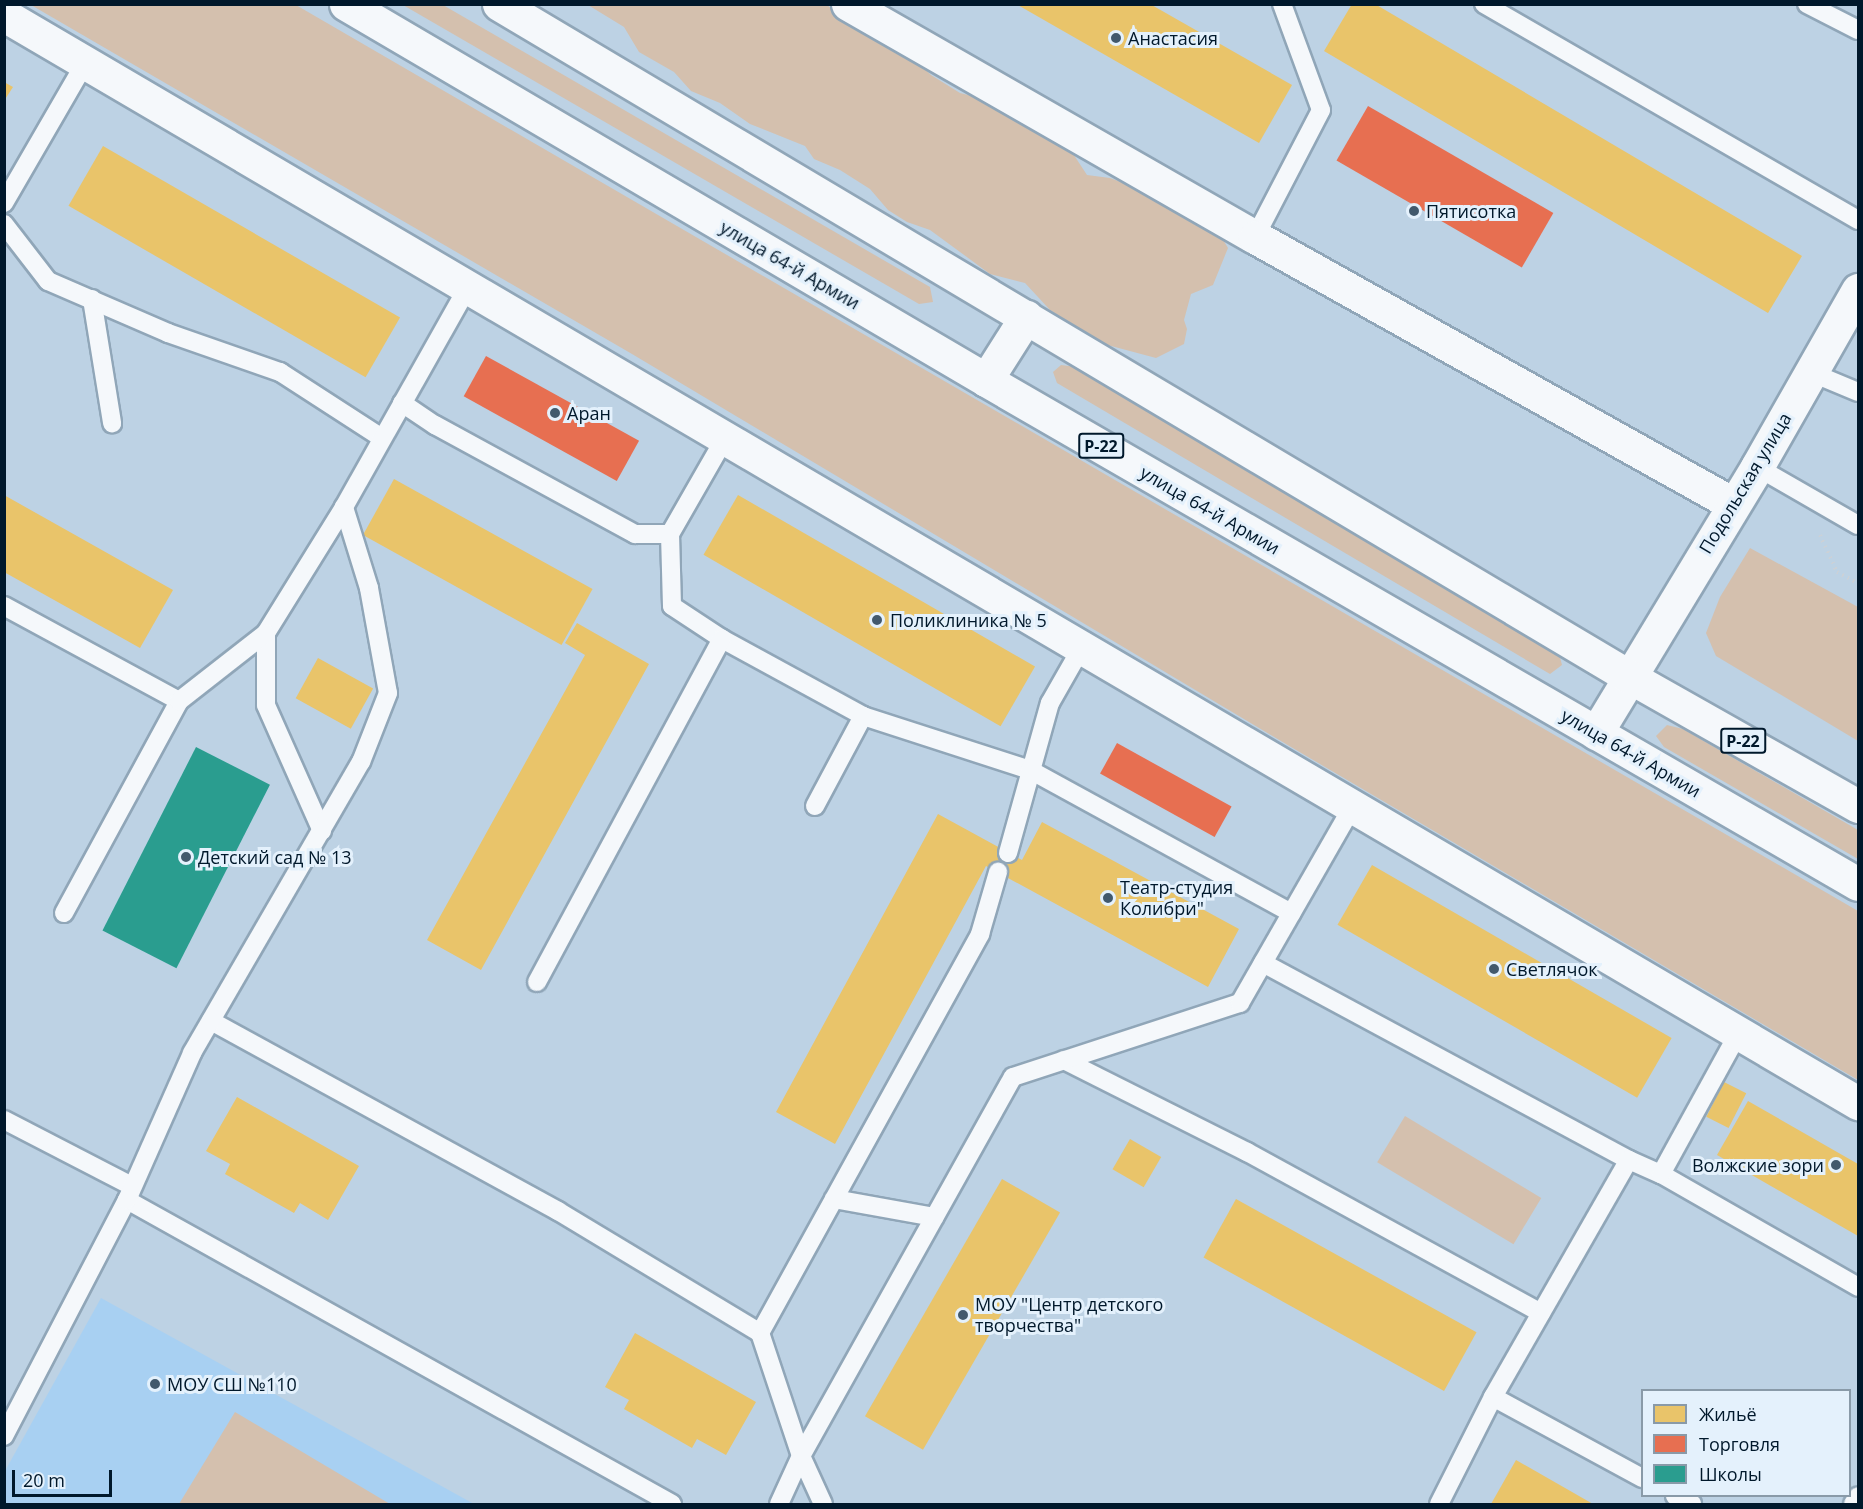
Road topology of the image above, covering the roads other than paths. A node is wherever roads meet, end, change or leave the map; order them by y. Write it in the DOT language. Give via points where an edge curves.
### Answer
graph roads {
  1 [pos="346,4"];
  2 [pos="499,4"];
  3 [pos="848,4"];
  4 [pos="1282,4"];
  5 [pos="1484,4"];
  6 [pos="1807,4"];
  7 [pos="4,15"];
  8 [pos="1858,30"];
  9 [pos="85,63"];
  10 [pos="4,202"];
  11 [pos="1858,220"];
  12 [pos="4,224"];
  13 [pos="1255,237"];
  14 [pos="468,287"];
  15 [pos="1858,290"];
  16 [pos="92,299"];
  17 [pos="1026,316"];
  18 [pos="1810,372"];
  19 [pos="986,380"];
  20 [pos="1858,392"];
  21 [pos="402,403"];
  22 [pos="112,423"];
  23 [pos="382,438"];
  24 [pos="724,438"];
  25 [pos="1757,467"];
  26 [pos="1733,504"];
  27 [pos="344,507"];
  28 [pos="1858,525"];
  29 [pos="670,534"];
  30 [pos="4,606"];
  31 [pos="266,633"];
  32 [pos="722,639"];
  33 [pos="1082,647"];
  34 [pos="1628,676"];
  35 [pos="179,701"];
  36 [pos="864,716"];
  37 [pos="1596,733"];
  38 [pos="1030,770"];
  39 [pos="815,806"];
  40 [pos="1353,806"];
  41 [pos="1858,806"];
  42 [pos="322,831"];
  43 [pos="1008,853"];
  44 [pos="998,872"];
  45 [pos="1858,884"];
  46 [pos="64,913"];
  47 [pos="1291,913"];
  48 [pos="1263,963"];
  49 [pos="537,981"];
  50 [pos="211,1021"];
  51 [pos="1739,1032"];
  52 [pos="1064,1060"];
  53 [pos="1858,1102"];
  54 [pos="4,1120"];
  55 [pos="1629,1160"];
  56 [pos="1661,1174"];
  57 [pos="129,1193"];
  58 [pos="834,1199"];
  59 [pos="934,1217"];
  60 [pos="1858,1287"];
  61 [pos="1541,1313"];
  62 [pos="760,1333"];
  63 [pos="1493,1397"];
  64 [pos="4,1436"];
  65 [pos="801,1456"];
  66 [pos="1641,1477"];
  67 [pos="1858,1496"];
  68 [pos="1677,1497"];
  69 [pos="672,1504"];
  70 [pos="779,1504"];
  71 [pos="823,1504"];
  72 [pos="1439,1504"];
  73 [pos="1692,1504"];
  74 [pos="1853,1504"];
  1 -- 19 [label="main road, улица 64-й Армии / Р-22"];
  2 -- 17 [label="main road, Р-22"];
  3 -- 13 [label="main road"];
  4 -- 13 [label="lane" via="1321,110"];
  5 -- 11 [label="lane"];
  6 -- 8 [label="lane"];
  7 -- 9 [label="main road"];
  9 -- 10 [label="lane"];
  9 -- 14 [label="main road"];
  12 -- 16 [label="lane" via="48,281"];
  13 -- 26 [label="main road"];
  14 -- 21 [label="lane"];
  14 -- 24 [label="main road"];
  15 -- 18 [label="main road, Подольская улица"];
  16 -- 22 [label="lane"];
  16 -- 23 [label="lane" via="168,333 280,372"];
  17 -- 19 [label="main road"];
  17 -- 34 [label="main road, Р-22"];
  18 -- 20 [label="lane"];
  18 -- 25 [label="main road, Подольская улица"];
  19 -- 37 [label="main road, улица 64-й Армии / Р-22"];
  21 -- 23 [label="lane"];
  21 -- 29 [label="lane" via="634,534"];
  23 -- 27 [label="lane"];
  24 -- 29 [label="lane"];
  24 -- 33 [label="main road"];
  25 -- 26 [label="main road, Подольская улица"];
  25 -- 28 [label="lane"];
  26 -- 34 [label="main road, Подольская улица"];
  27 -- 31 [label="lane"];
  27 -- 42 [label="lane" via="369,588 388,693 361,762"];
  29 -- 32 [label="lane" via="672,606"];
  30 -- 35 [label="lane"];
  31 -- 35 [label="lane"];
  31 -- 42 [label="lane" via="266,705"];
  32 -- 36 [label="lane"];
  32 -- 49 [label="lane"];
  33 -- 38 [label="lane" via="1050,703"];
  33 -- 40 [label="main road"];
  34 -- 37 [label="main road, Подольская улица"];
  34 -- 41 [label="main road, Р-22"];
  35 -- 46 [label="lane"];
  36 -- 38 [label="lane"];
  36 -- 39 [label="lane"];
  37 -- 45 [label="main road, улица 64-й Армии / Р-22"];
  38 -- 43 [label="lane"];
  38 -- 47 [label="lane"];
  40 -- 47 [label="lane"];
  40 -- 51 [label="main road"];
  42 -- 50 [label="lane"];
  44 -- 58 [label="lane" via="980,934"];
  47 -- 48 [label="lane"];
  48 -- 52 [label="lane" via="1240,1003"];
  48 -- 55 [label="lane"];
  50 -- 57 [label="lane" via="192,1053"];
  50 -- 62 [label="lane" via="558,1211"];
  51 -- 53 [label="main road"];
  51 -- 56 [label="lane"];
  52 -- 59 [label="lane" via="1013,1077"];
  52 -- 61 [label="lane" via="1247,1152"];
  54 -- 57 [label="lane"];
  55 -- 56 [label="lane"];
  55 -- 61 [label="lane"];
  56 -- 60 [label="lane"];
  57 -- 64 [label="lane"];
  57 -- 69 [label="lane"];
  58 -- 59 [label="lane"];
  58 -- 62 [label="lane"];
  59 -- 65 [label="lane"];
  61 -- 63 [label="lane"];
  62 -- 65 [label="lane"];
  63 -- 66 [label="lane"];
  63 -- 72 [label="lane"];
  65 -- 70 [label="lane"];
  65 -- 71 [label="lane"];
  67 -- 74 [label="lane"];
  68 -- 73 [label="lane"];
}
